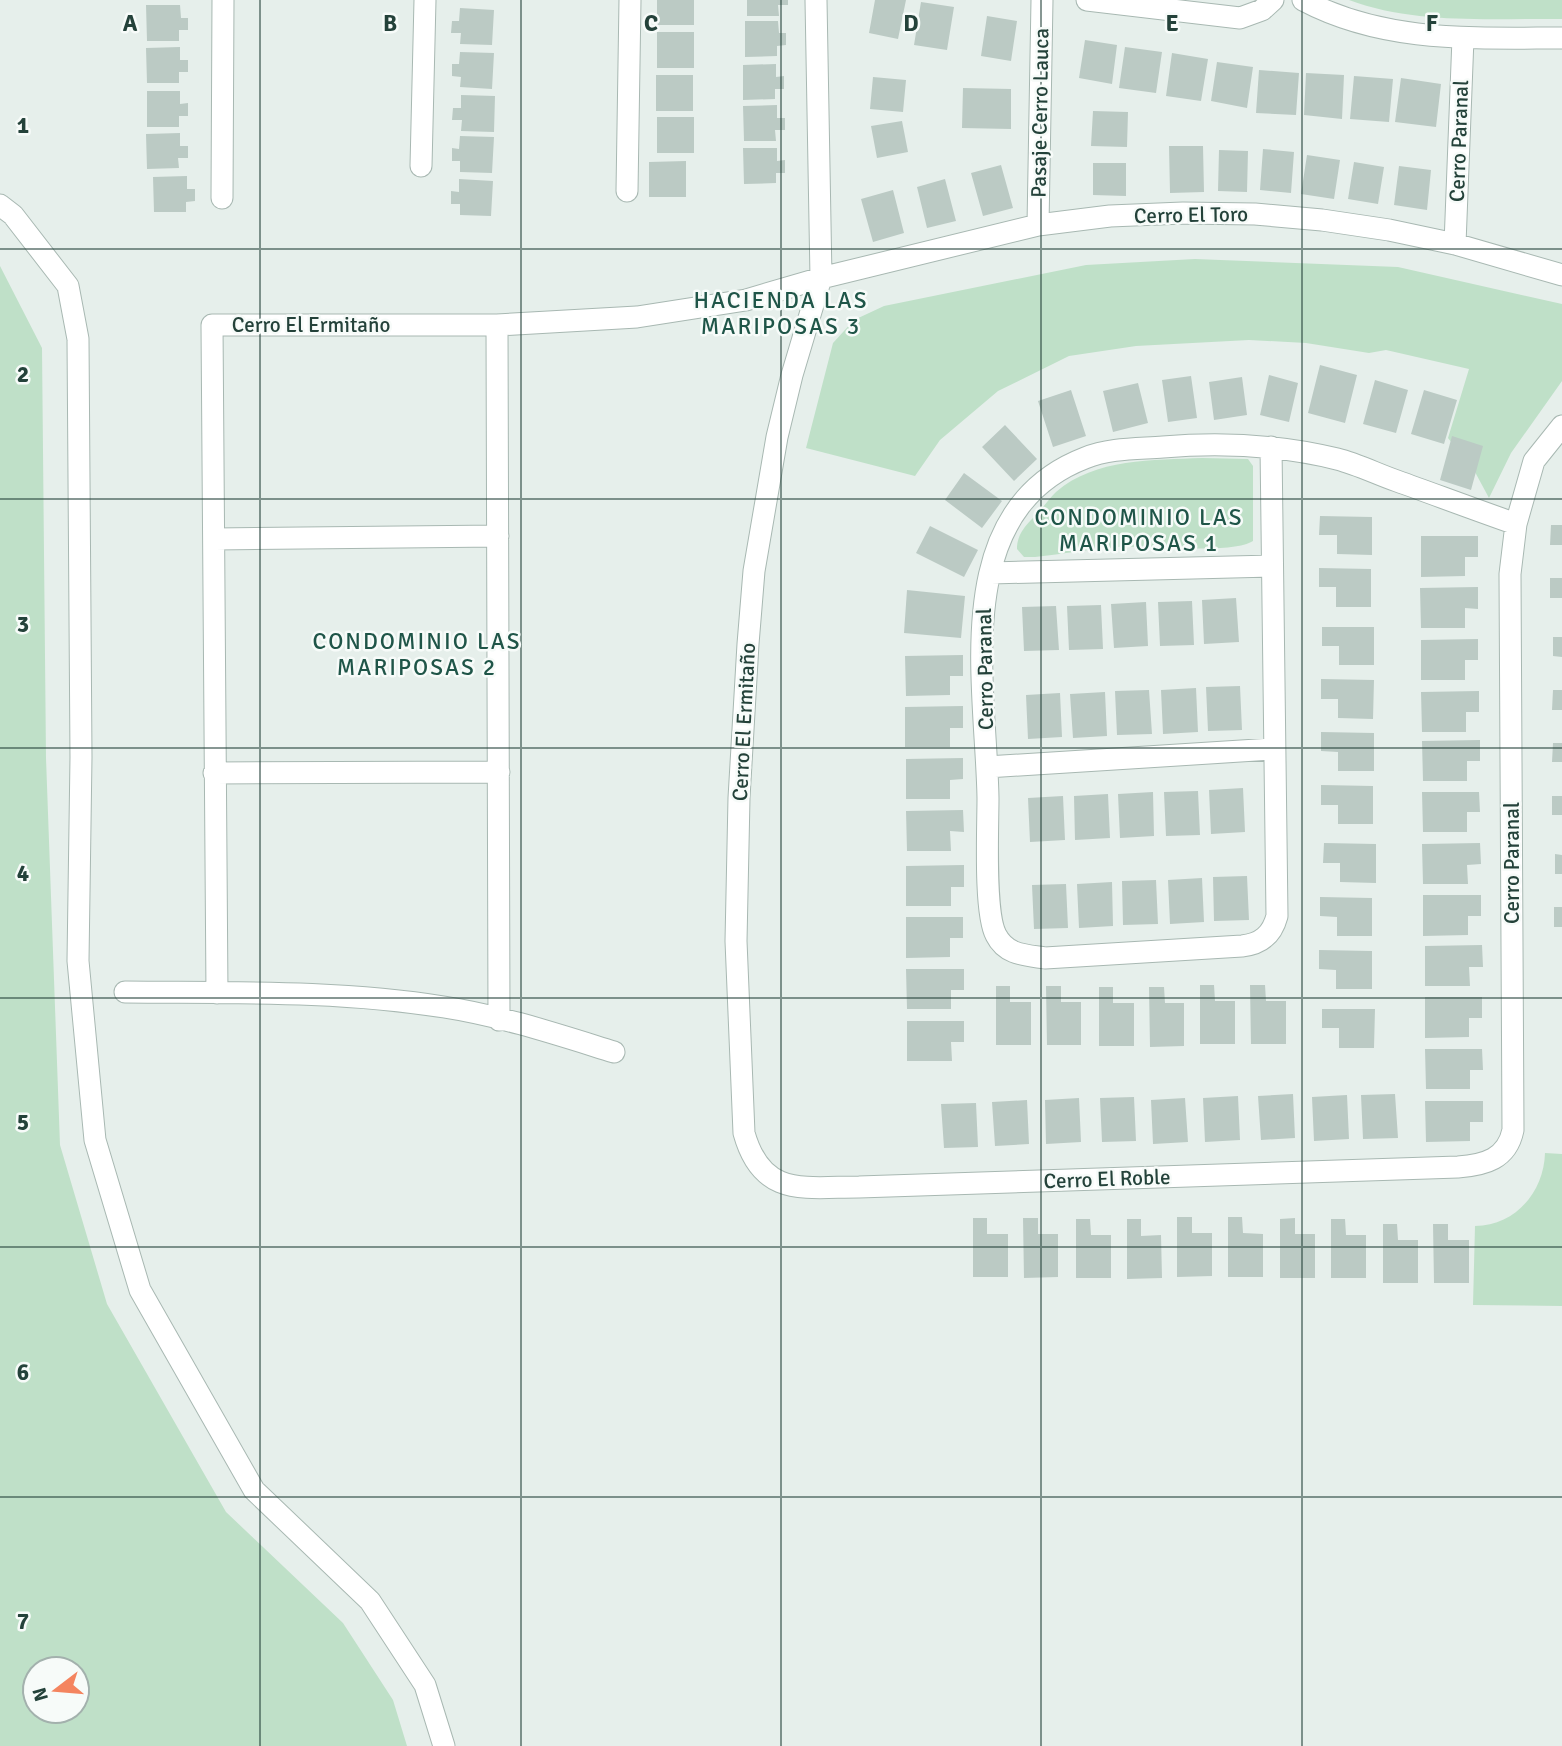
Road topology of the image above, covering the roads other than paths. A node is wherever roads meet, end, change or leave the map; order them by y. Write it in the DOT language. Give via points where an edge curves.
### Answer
graph roads {
  1 [pos="223,0"];
  2 [pos="425,0"];
  3 [pos="630,0"];
  4 [pos="816,0"];
  5 [pos="1042,0"];
  6 [pos="1087,0"];
  7 [pos="1273,0"];
  8 [pos="1303,0"];
  9 [pos="1463,38"];
  10 [pos="1562,38"];
  11 [pos="421,166"];
  12 [pos="627,191"];
  13 [pos="222,198"];
  14 [pos="0,205"];
  15 [pos="1038,225"];
  16 [pos="1455,244"];
  17 [pos="1562,275"];
  18 [pos="821,278"];
  19 [pos="497,325"];
  20 [pos="1562,426"];
  21 [pos="1271,447"];
  22 [pos="1516,524"];
  23 [pos="498,536"];
  24 [pos="215,539"];
  25 [pos="1272,566"];
  26 [pos="991,573"];
  27 [pos="1273,749"];
  28 [pos="988,766"];
  29 [pos="499,772"];
  30 [pos="214,774"];
  31 [pos="125,992"];
  32 [pos="217,993"];
  33 [pos="499,1020"];
  34 [pos="614,1052"];
  35 [pos="1458,1167"];
  36 [pos="762,1169"];
  37 [pos="444,1746"];
  1 -- 13 [label="street"];
  2 -- 11 [label="street"];
  3 -- 12 [label="street"];
  4 -- 18 [label="street, Cerro El Ermitaño"];
  5 -- 15 [label="street, Pasaje Cerro Lauca"];
  6 -- 7 [label="street" via="1240,18 1262,10"];
  8 -- 9 [label="street" via="1371,26"];
  9 -- 10 [label="street"];
  9 -- 16 [label="street, Cerro Paranal"];
  14 -- 37 [label="street" via="13,215 68,286 78,339 78,961 95,1140 140,1290 254,1490 370,1601 425,1685"];
  15 -- 16 [label="street, Cerro El Toro" via="1110,216 1255,214 1376,228"];
  15 -- 18 [label="street, Cerro El Toro"];
  16 -- 17 [label="street, Cerro El Toro"];
  18 -- 19 [label="street, Cerro El Ermitaño" via="746,300 637,317"];
  18 -- 36 [label="street, Cerro El Ermitaño" via="792,375 765,500 748,656 736,941 744,1133"];
  19 -- 23 [label="street"];
  19 -- 24 [label="street, Cerro El Ermitaño" via="212,325"];
  20 -- 22 [label="street, Cerro Paranal" via="1534,461"];
  21 -- 22 [label="street, Cerro Paranal" via="1340,460"];
  21 -- 25 [label="street, Cerro Paranal"];
  21 -- 26 [label="street, Cerro Paranal" via="1179,445 1109,451 1064,467 1014,513"];
  22 -- 35 [label="street, Cerro Paranal" via="1510,574 1513,1130 1499,1156 1488,1163"];
  23 -- 24 [label="street"];
  23 -- 29 [label="street"];
  24 -- 30 [label="street, Cerro El Ermitaño"];
  25 -- 26 [label="street"];
  25 -- 27 [label="street, Cerro Paranal"];
  26 -- 28 [label="street, Cerro Paranal" via="984,600 981,653"];
  27 -- 28 [label="street"];
  27 -- 28 [label="street, Cerro Paranal" via="1277,916 1269,934 1262,941 1242,946 1072,957 1014,954 996,935 989,909"];
  29 -- 30 [label="street"];
  29 -- 33 [label="street"];
  30 -- 32 [label="street, Cerro El Ermitaño"];
  31 -- 32 [label="street"];
  32 -- 33 [label="street" via="334,994 446,1007"];
  33 -- 34 [label="street"];
  35 -- 36 [label="street, Cerro El Roble" via="859,1187 791,1187"];
}
